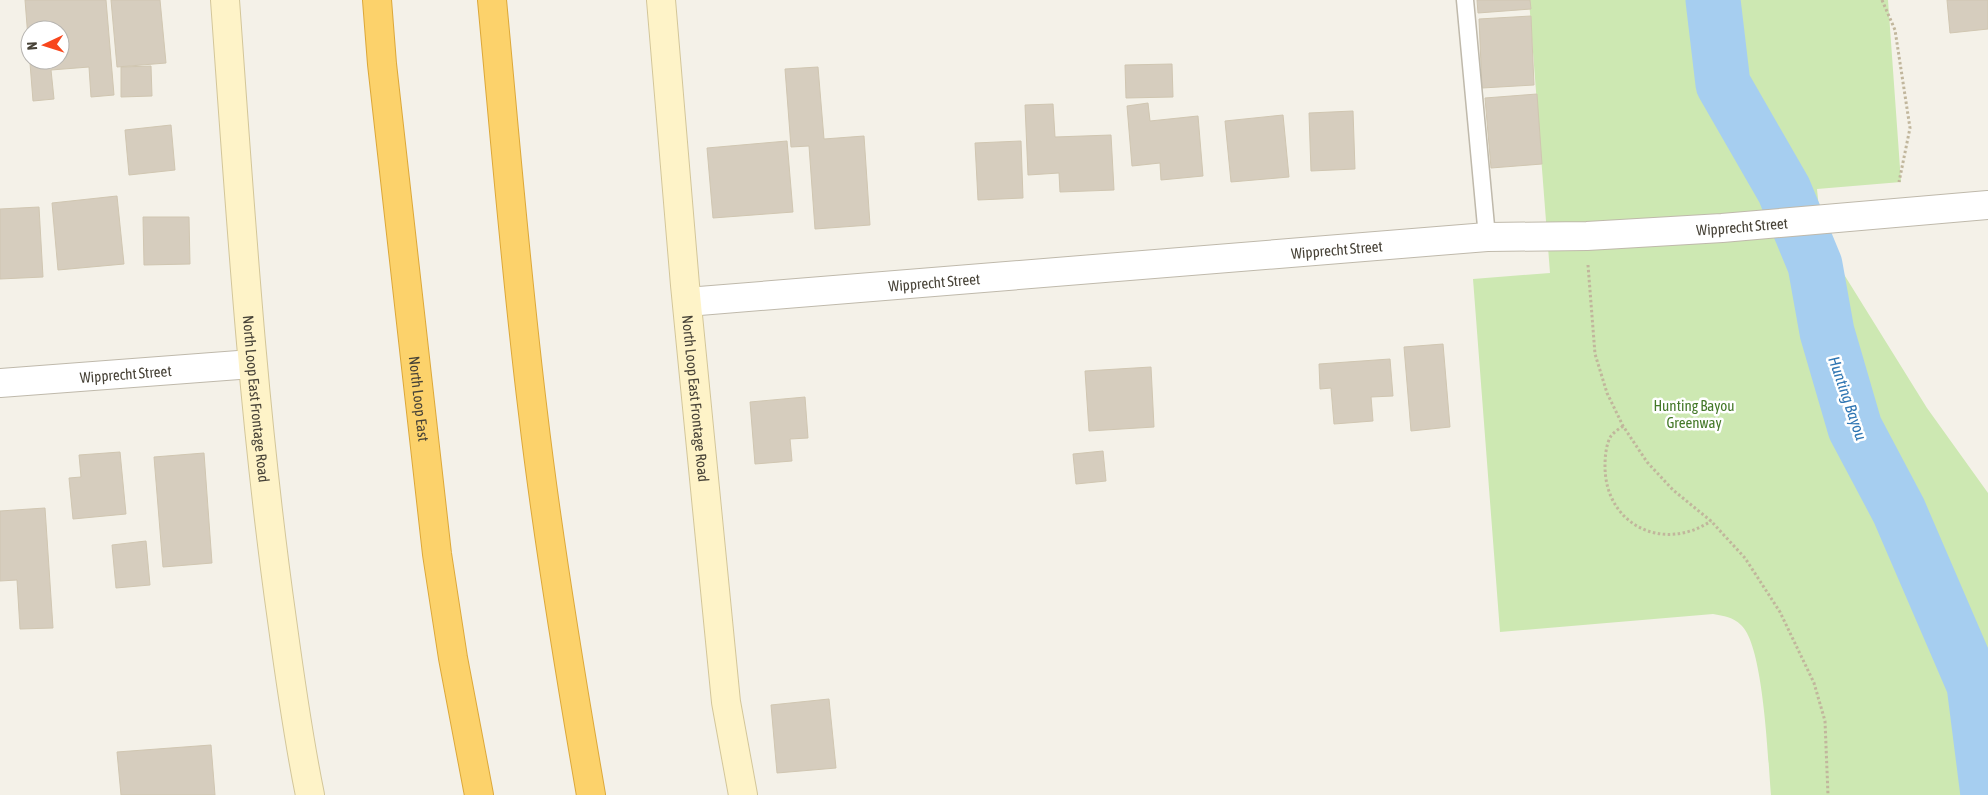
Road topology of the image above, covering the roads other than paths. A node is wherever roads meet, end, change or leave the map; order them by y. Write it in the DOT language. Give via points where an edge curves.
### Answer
graph roads {
  1 [pos="225,0"];
  2 [pos="377,0"];
  3 [pos="492,0"];
  4 [pos="661,0"];
  5 [pos="1464,0"];
  6 [pos="1988,205"];
  7 [pos="1486,237"];
  8 [pos="687,302"];
  9 [pos="252,364"];
  10 [pos="0,383"];
  11 [pos="310,795"];
  12 [pos="480,795"];
  13 [pos="591,795"];
  14 [pos="744,795"];
  1 -- 9 [label="main road, North Loop East Frontage Road"];
  2 -- 12 [label="highway, North Loop East" via="438,554 453,658"];
  3 -- 13 [label="highway" via="533,414 551,552"];
  4 -- 8 [label="main road, North Loop East Frontage Road"];
  5 -- 7 [label="lane"];
  6 -- 7 [label="street, Wipprecht Street" via="1898,201 1722,228 1586,236"];
  7 -- 8 [label="street, Wipprecht Street"];
  8 -- 14 [label="main road, North Loop East Frontage Road" via="726,702"];
  9 -- 10 [label="street, Wipprecht Street"];
  9 -- 11 [label="main road, North Loop East Frontage Road" via="271,544"];
}
